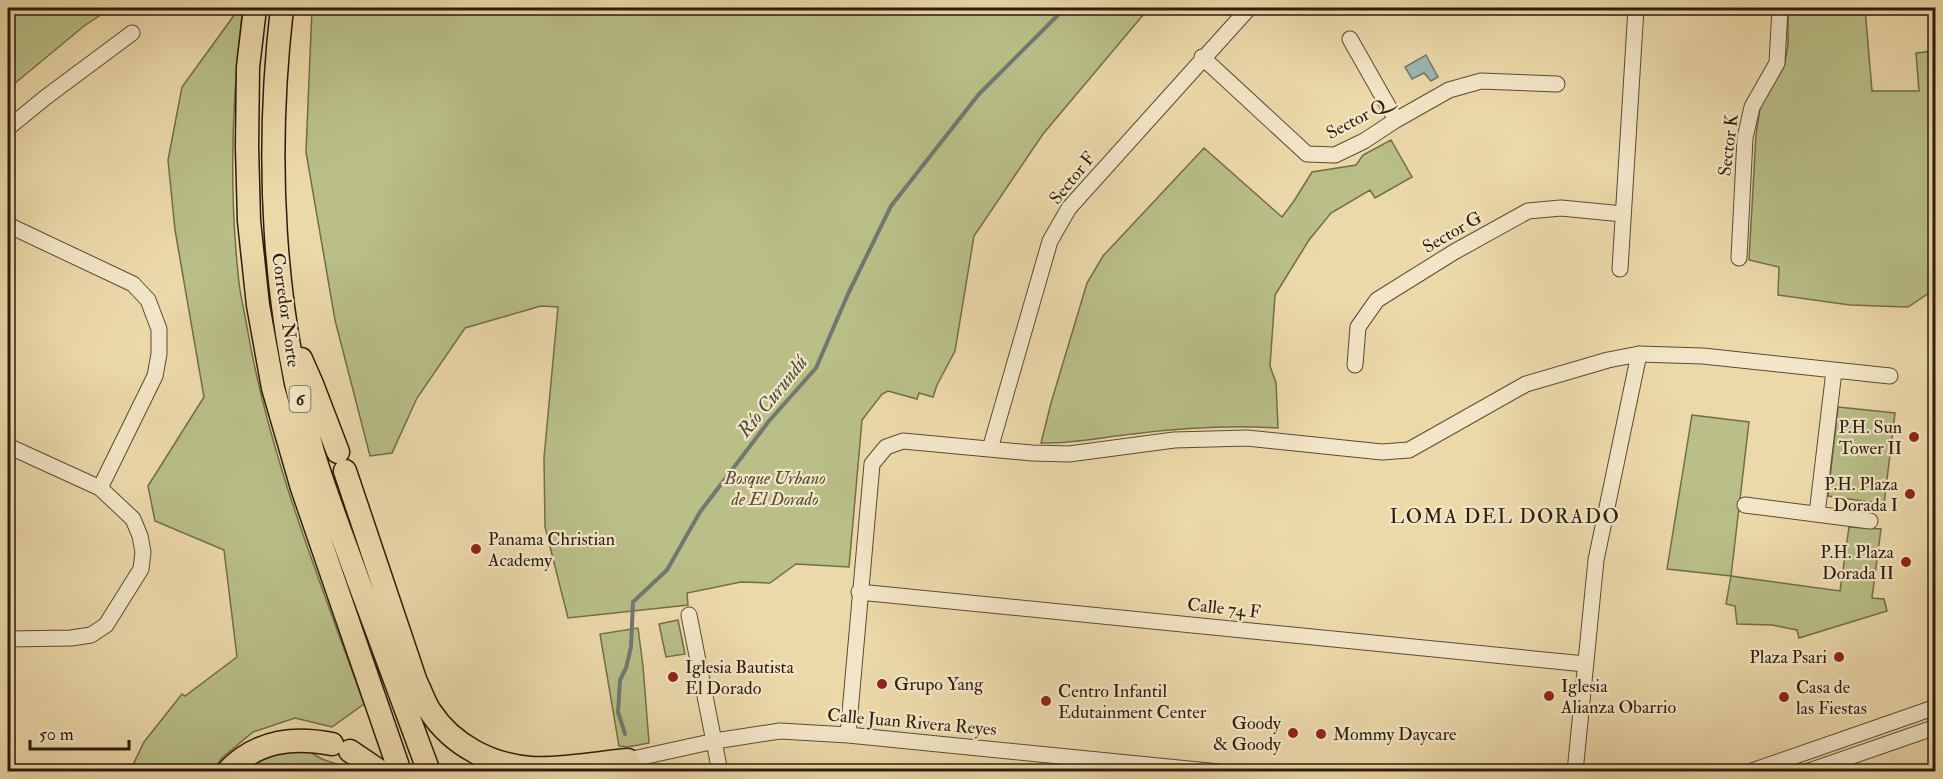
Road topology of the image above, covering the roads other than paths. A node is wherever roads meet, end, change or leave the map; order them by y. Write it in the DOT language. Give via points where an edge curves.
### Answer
graph roads {
  1 [pos="255,8"];
  2 [pos="282,8"];
  3 [pos="1249,8"];
  4 [pos="1636,8"];
  5 [pos="1780,8"];
  6 [pos="132,33"];
  7 [pos="1350,39"];
  8 [pos="1202,57"];
  9 [pos="1557,84"];
  10 [pos="1396,120"];
  11 [pos="8,128"];
  12 [pos="1623,214"];
  13 [pos="8,225"];
  14 [pos="1739,258"];
  15 [pos="1620,269"];
  16 [pos="286,328"];
  17 [pos="1639,354"];
  18 [pos="1355,365"];
  19 [pos="1834,371"];
  20 [pos="1890,376"];
  21 [pos="8,446"];
  22 [pos="990,449"];
  23 [pos="100,488"];
  24 [pos="1745,505"];
  25 [pos="1817,514"];
  26 [pos="1870,521"];
  27 [pos="859,592"];
  28 [pos="689,615"];
  29 [pos="8,639"];
  30 [pos="1584,664"];
  31 [pos="1935,707"];
  32 [pos="1935,727"];
  33 [pos="848,735"];
  34 [pos="715,741"];
  35 [pos="628,760"];
  36 [pos="227,771"];
  37 [pos="381,771"];
  38 [pos="400,771"];
  39 [pos="429,771"];
  40 [pos="606,771"];
  41 [pos="720,771"];
  42 [pos="1219,771"];
  43 [pos="1575,771"];
  44 [pos="1749,771"];
  45 [pos="1806,771"];
  1 -- 38 [label="highway, Corredor Norte / 6" via="248,68 249,221 258,306 273,388 302,488"];
  2 -- 16 [label="highway, Corredor Norte / 6" via="275,68 274,170"];
  3 -- 8 [label="street, Sector F"];
  4 -- 12 [label="street"];
  5 -- 14 [label="street, Sector K" via="1778,63 1752,107 1745,138"];
  6 -- 11 [label="street"];
  7 -- 10 [label="street"];
  8 -- 10 [label="street, Sector Q" via="1307,154 1335,155"];
  8 -- 22 [label="street, Sector F" via="1069,208 1050,241"];
  9 -- 10 [label="street, Sector Q" via="1481,81 1449,90"];
  12 -- 15 [label="street"];
  12 -- 18 [label="street, Sector G" via="1561,208 1528,211 1454,252 1377,300 1358,327"];
  13 -- 23 [label="street" via="133,284 148,300 159,329 155,376"];
  16 -- 35 [label="highway" via="342,462 416,682 430,711 457,742 505,763 531,768"];
  16 -- 39 [label="highway, Corredor Norte / 6" via="313,452"];
  17 -- 19 [label="street" via="1703,356"];
  17 -- 22 [label="street" via="1526,384 1409,450 1382,452 1247,438 1174,440 1070,454"];
  17 -- 30 [label="street" via="1596,560"];
  19 -- 20 [label="street"];
  19 -- 25 [label="street"];
  21 -- 23 [label="street"];
  22 -- 27 [label="street" via="903,441 886,447 872,464"];
  23 -- 29 [label="street" via="133,519 143,552 141,569 106,625 91,635 71,639"];
  24 -- 25 [label="street"];
  25 -- 26 [label="street"];
  27 -- 30 [label="street, Calle 74 F"];
  27 -- 33 [label="street"];
  28 -- 34 [label="street"];
  30 -- 43 [label="street"];
  31 -- 44 [label="street"];
  32 -- 45 [label="street"];
  33 -- 34 [label="street, Calle Juan Rivera Reyes" via="780,731"];
  33 -- 42 [label="street, Calle Juan Rivera Reyes"];
  34 -- 35 [label="street, Calle Juan Rivera Reyes"];
  34 -- 41 [label="street"];
  35 -- 40 [label="street, Calle Juan Rivera Reyes"];
  36 -- 37 [label="highway" via="254,750 273,742 295,740 341,748"];
}
